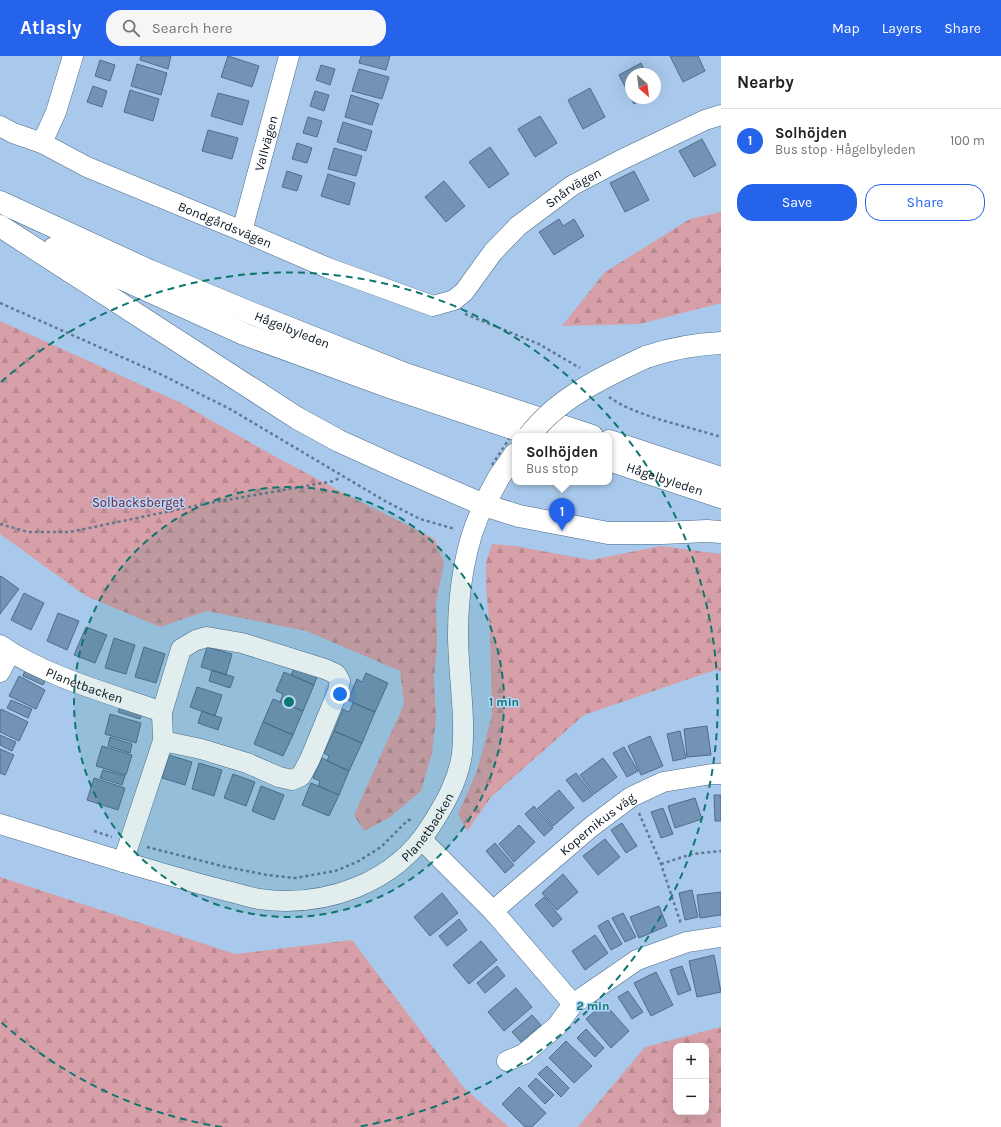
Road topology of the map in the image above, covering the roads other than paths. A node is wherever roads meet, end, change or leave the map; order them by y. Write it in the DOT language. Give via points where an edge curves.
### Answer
graph roads {
  1 [pos="73,56"];
  2 [pos="289,56"];
  3 [pos="721,115"];
  4 [pos="0,126"];
  5 [pos="42,143"];
  6 [pos="0,202"];
  7 [pos="0,225"];
  8 [pos="242,231"];
  9 [pos="454,300"];
  10 [pos="721,343"];
  11 [pos="527,433"];
  12 [pos="532,433"];
  13 [pos="583,433"];
  14 [pos="612,442"];
  15 [pos="512,458"];
  16 [pos="612,461"];
  17 [pos="721,476"];
  18 [pos="721,497"];
  19 [pos="484,505"];
  20 [pos="721,532"];
  21 [pos="5,648"];
  22 [pos="0,672"];
  23 [pos="162,712"];
  24 [pos="163,741"];
  25 [pos="721,774"];
  26 [pos="0,824"];
  27 [pos="422,840"];
  28 [pos="123,862"];
  29 [pos="493,911"];
  30 [pos="721,937"];
  31 [pos="573,1004"];
  32 [pos="507,1061"];
  1 -- 5 [label="street" via="56,112"];
  2 -- 8 [label="street, Vallvägen"];
  3 -- 9 [label="street, Snårvägen" via="621,160 573,185 518,226 493,252 464,292"];
  4 -- 5 [label="street, Bondgårdsvägen"];
  5 -- 8 [label="street, Bondgårdsvägen" via="87,167"];
  6 -- 13 [label="main road, Hågelbyleden" via="150,271 405,374"];
  7 -- 11 [label="main road, Hågelbyleden" via="244,334"];
  7 -- 19 [label="main road" via="297,418 339,441"];
  8 -- 9 [label="street, Bondgårdsvägen" via="328,268 433,306"];
  10 -- 12 [label="main road, bridge" via="689,346 659,353 597,380 572,396"];
  14 -- 17 [label="main road, Hågelbyleden"];
  15 -- 19 [label="main road" via="498,477"];
  16 -- 18 [label="main road, Hågelbyleden"];
  19 -- 20 [label="main road" via="519,516 608,532"];
  19 -- 27 [label="street, Planetbacken" via="476,520 460,594 458,635 462,690 462,755 453,788"];
  21 -- 22 [label="street, Planetbacken"];
  21 -- 23 [label="street, Planetbacken" via="67,679"];
  23 -- 24 [label="street"];
  23 -- 24 [label="street" via="181,648 207,637 242,643 324,669 336,674 340,681 310,759 301,776 292,780 201,749"];
  24 -- 28 [label="street"];
  25 -- 29 [label="street, Kopernikus väg" via="663,782 631,797 591,827"];
  26 -- 28 [label="street, Planetbacken"];
  27 -- 28 [label="street, Planetbacken" via="402,861 362,885 339,894 284,901 257,899"];
  27 -- 29 [label="street"];
  29 -- 31 [label="street"];
  30 -- 31 [label="street" via="687,942 637,960"];
  31 -- 32 [label="street" via="557,1026 524,1054"];
}
